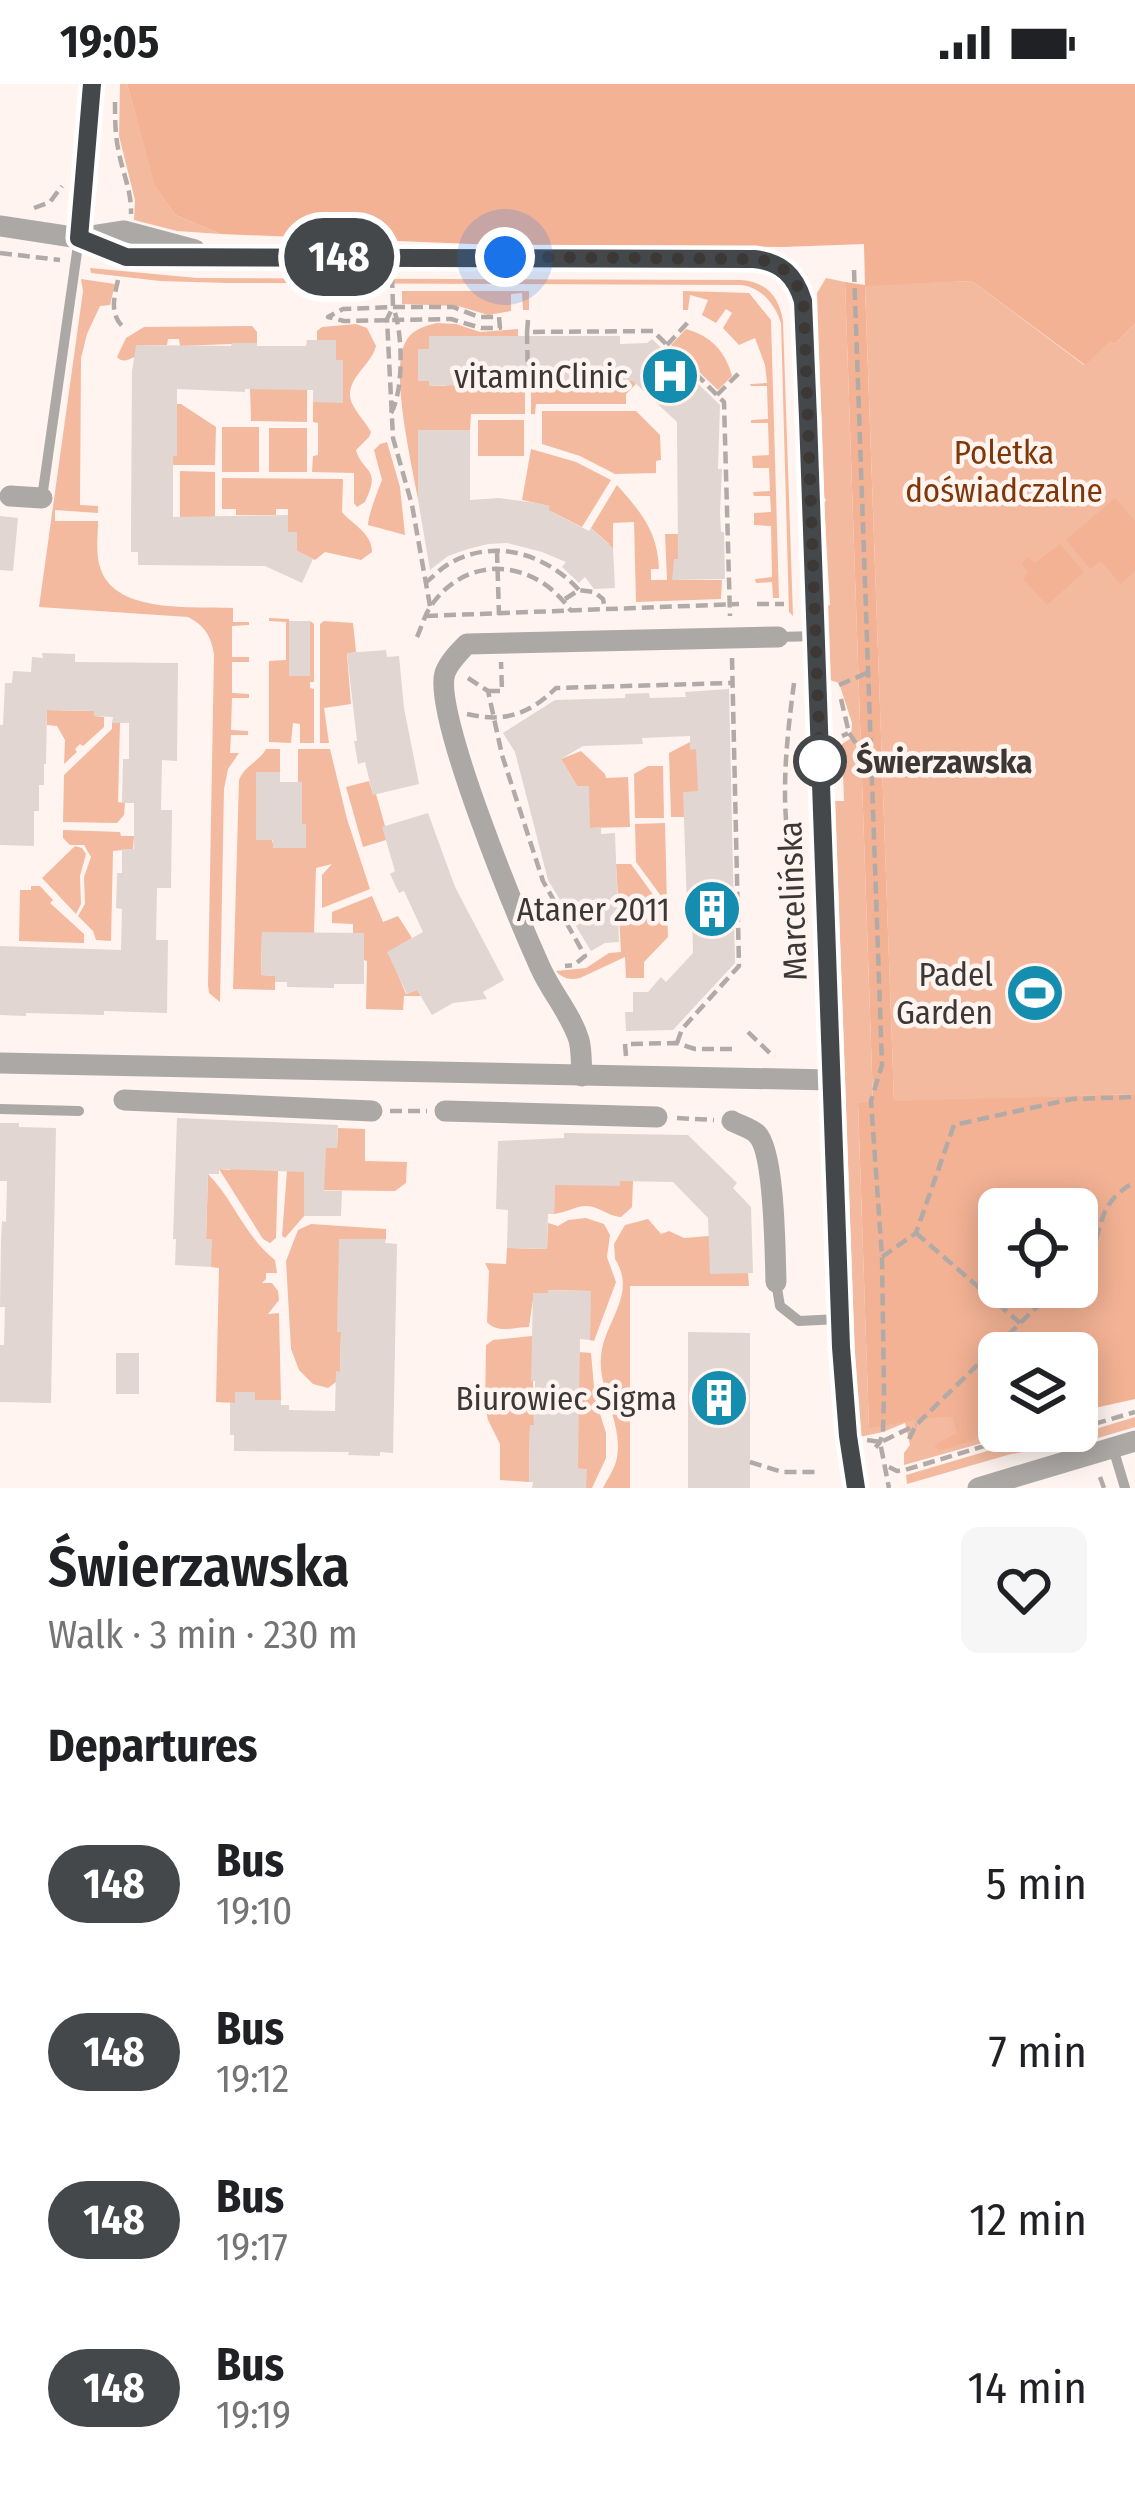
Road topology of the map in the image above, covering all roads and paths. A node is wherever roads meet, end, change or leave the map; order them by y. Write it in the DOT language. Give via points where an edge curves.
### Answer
graph roads {
  1 [pos="92,84"];
  2 [pos="115,100"];
  3 [pos="65,172"];
  4 [pos="27,215"];
  5 [pos="130,219"];
  6 [pos="0,226"];
  7 [pos="79,238"];
  8 [pos="0,253"];
  9 [pos="62,260"];
  10 [pos="854,270"];
  11 [pos="118,280"];
  12 [pos="393,287"];
  13 [pos="393,308"];
  14 [pos="387,319"];
  15 [pos="398,320"];
  16 [pos="690,320"];
  17 [pos="511,321"];
  18 [pos="500,322"];
  19 [pos="124,328"];
  20 [pos="527,332"];
  21 [pos="667,345"];
  22 [pos="742,370"];
  23 [pos="518,371"];
  24 [pos="538,371"];
  25 [pos="527,376"];
  26 [pos="717,395"];
  27 [pos="390,415"];
  28 [pos="10,496"];
  29 [pos="42,498"];
  30 [pos="532,556"];
  31 [pos="448,564"];
  32 [pos="557,569"];
  33 [pos="525,573"];
  34 [pos="458,579"];
  35 [pos="424,584"];
  36 [pos="546,584"];
  37 [pos="579,590"];
  38 [pos="564,600"];
  39 [pos="739,604"];
  40 [pos="757,604"];
  41 [pos="784,604"];
  42 [pos="430,606"];
  43 [pos="604,609"];
  44 [pos="571,611"];
  45 [pos="426,616"];
  46 [pos="816,636"];
  47 [pos="778,637"];
  48 [pos="417,638"];
  49 [pos="451,662"];
  50 [pos="868,672"];
  51 [pos="795,676"];
  52 [pos="732,683"];
  53 [pos="834,687"];
  54 [pos="446,703"];
  55 [pos="494,719"];
  56 [pos="849,733"];
  57 [pos="872,766"];
  58 [pos="795,871"];
  59 [pos="542,972"];
  60 [pos="748,1032"];
  61 [pos="735,1046"];
  62 [pos="626,1061"];
  63 [pos="0,1063"];
  64 [pos="783,1064"];
  65 [pos="582,1076"];
  66 [pos="831,1080"];
  67 [pos="1135,1097"];
  68 [pos="124,1100"];
  69 [pos="0,1109"];
  70 [pos="79,1111"];
  71 [pos="372,1111"];
  72 [pos="445,1111"];
  73 [pos="657,1117"];
  74 [pos="732,1121"];
  75 [pos="1135,1182"];
  76 [pos="916,1233"];
  77 [pos="1098,1233"];
  78 [pos="882,1257"];
  79 [pos="776,1282"];
  80 [pos="1036,1308"];
  81 [pos="839,1319"];
  82 [pos="1020,1323"];
  83 [pos="1135,1412"];
  84 [pos="1098,1423"];
  85 [pos="916,1425"];
  86 [pos="909,1439"];
  87 [pos="860,1441"];
  88 [pos="880,1442"];
  89 [pos="1124,1445"];
  90 [pos="978,1448"];
  91 [pos="871,1454"];
  92 [pos="750,1462"];
  93 [pos="890,1467"];
  94 [pos="820,1472"];
  95 [pos="1100,1477"];
  96 [pos="856,1488"];
  97 [pos="889,1488"];
  98 [pos="978,1488"];
  99 [pos="1104,1488"];
  100 [pos="1125,1488"];
  1 -- 7 [label="street"];
  2 -- 5 [label="path"];
  3 -- 4 [label="path" via="50,202"];
  6 -- 7 [label="street"];
  7 -- 29 [label="lane"];
  7 -- 46 [label="street, Marcelińska" via="126,257 768,260 798,284 804,310"];
  8 -- 9 [label="path"];
  10 -- 50 [label="path"];
  11 -- 19 [label="path" via="113,302"];
  12 -- 13 [label="path"];
  13 -- 14 [label="path"];
  13 -- 14 [label="path" via="328,317"];
  13 -- 15 [label="path"];
  13 -- 18 [label="path" via="453,308"];
  14 -- 15 [label="path"];
  14 -- 27 [label="path"];
  15 -- 18 [label="path" via="488,328"];
  15 -- 27 [label="path" via="399,399"];
  16 -- 21 [label="path"];
  17 -- 18 [label="path"];
  20 -- 25 [label="path"];
  22 -- 26 [label="path"];
  23 -- 25 [label="path"];
  24 -- 25 [label="path"];
  27 -- 35 [label="path"];
  28 -- 29 [label="street"];
  30 -- 31 [label="path" via="497,551"];
  30 -- 32 [label="path"];
  30 -- 33 [label="path"];
  31 -- 34 [label="path"];
  31 -- 35 [label="path"];
  32 -- 36 [label="path"];
  32 -- 37 [label="path"];
  33 -- 34 [label="path" via="497,568"];
  33 -- 36 [label="path"];
  34 -- 42 [label="path"];
  35 -- 42 [label="path"];
  36 -- 38 [label="path"];
  37 -- 38 [label="path"];
  37 -- 43 [label="path" via="603,598"];
  38 -- 44 [label="path"];
  39 -- 43 [label="path"];
  40 -- 41 [label="path"];
  42 -- 45 [label="path"];
  43 -- 44 [label="path"];
  44 -- 45 [label="path"];
  45 -- 48 [label="path"];
  46 -- 47 [label="lane"];
  46 -- 66 [label="street, Marcelińska"];
  47 -- 49 [label="street" via="467,644"];
  49 -- 54 [label="street" via="443,676"];
  49 -- 55 [label="path" via="488,691"];
  50 -- 53 [label="path"];
  50 -- 57 [label="path"];
  51 -- 58 [label="path" via="786,776"];
  52 -- 55 [label="path" via="556,688 518,716"];
  54 -- 55 [label="path"];
  54 -- 59 [label="street"];
  55 -- 59 [label="path" via="543,881 585,956"];
  56 -- 57 [label="path"];
  57 -- 78 [label="path" via="882,1065 871,1101"];
  59 -- 65 [label="street" via="575,1029"];
  60 -- 64 [label="path"];
  61 -- 62 [label="path" via="626,1044"];
  63 -- 65 [label="street"];
  65 -- 66 [label="street"];
  66 -- 81 [label="street, Marcelińska"];
  67 -- 76 [label="path" via="1072,1100 954,1125"];
  68 -- 71 [label="street"];
  69 -- 70 [label="lane"];
  71 -- 72 [label="path"];
  72 -- 73 [label="street"];
  73 -- 74 [label="path"];
  74 -- 79 [label="street" via="765,1147"];
  75 -- 77 [label="path" via="1105,1208"];
  76 -- 78 [label="path"];
  76 -- 82 [label="path"];
  78 -- 88 [label="path"];
  79 -- 81 [label="lane" via="780,1306 799,1321"];
  80 -- 82 [label="path"];
  81 -- 96 [label="street, Marcelińska"];
  82 -- 85 [label="path"];
  83 -- 84 [label="path"];
  85 -- 86 [label="path"];
  85 -- 88 [label="path"];
  87 -- 88 [label="path"];
  88 -- 91 [label="path"];
  88 -- 97 [label="path"];
  89 -- 98 [label="street"];
  89 -- 100 [label="lane"];
  90 -- 93 [label="path" via="905,1470"];
  92 -- 94 [label="path"];
  95 -- 99 [label="path"];
}
